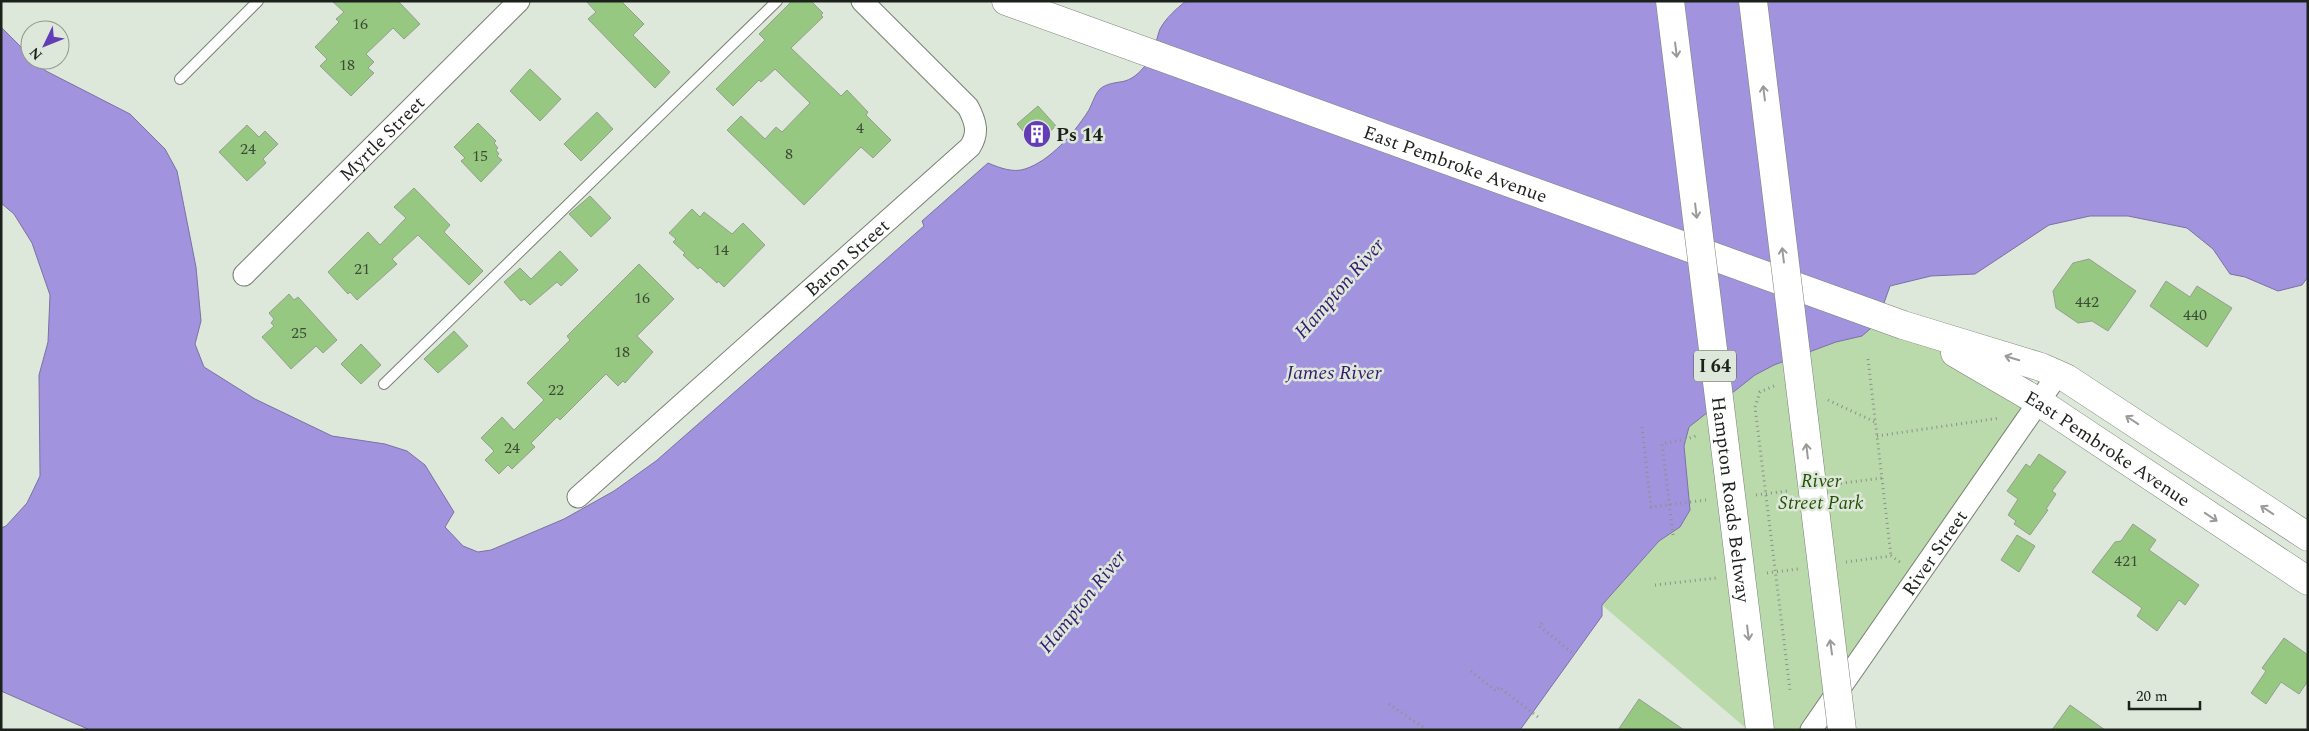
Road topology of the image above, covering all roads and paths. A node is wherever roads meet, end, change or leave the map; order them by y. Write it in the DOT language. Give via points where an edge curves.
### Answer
graph roads {
  1 [pos="258,1"];
  2 [pos="519,1"];
  3 [pos="777,1"];
  4 [pos="862,1"];
  5 [pos="1006,1"];
  6 [pos="1670,1"];
  7 [pos="1753,1"];
  8 [pos="180,79"];
  9 [pos="244,275"];
  10 [pos="1903,325"];
  11 [pos="1868,359"];
  12 [pos="2058,374"];
  13 [pos="384,384"];
  14 [pos="1777,386"];
  15 [pos="1826,399"];
  16 [pos="2040,402"];
  17 [pos="2003,418"];
  18 [pos="1875,422"];
  19 [pos="1642,427"];
  20 [pos="1877,436"];
  21 [pos="1694,438"];
  22 [pos="578,496"];
  23 [pos="1696,501"];
  24 [pos="1670,504"];
  25 [pos="1673,535"];
  26 [pos="2308,537"];
  27 [pos="1891,556"];
  28 [pos="2308,581"];
  29 [pos="1542,622"];
  30 [pos="1574,654"];
  31 [pos="1471,671"];
  32 [pos="1790,690"];
  33 [pos="1389,704"];
  34 [pos="1538,717"];
  35 [pos="1427,730"];
  36 [pos="1760,730"];
  37 [pos="1811,730"];
  38 [pos="1842,730"];
  1 -- 8 [label="lane"];
  2 -- 9 [label="street, Myrtle Street"];
  3 -- 13 [label="lane"];
  4 -- 22 [label="street, Baron Street" via="968,108 977,130 975,140"];
  5 -- 10 [label="main road, East Pembroke Avenue, bridge"];
  6 -- 36 [label="main road, Hampton Roads Beltway / I 64, one-way, bridge"];
  38 -- 7 [label="main road, one-way, bridge"];
  12 -- 10 [label="main road, East Pembroke Avenue, one-way"];
  10 -- 16 [label="main road, East Pembroke Avenue"];
  11 -- 18 [label="path"];
  12 -- 16 [label="street, River Street"];
  26 -- 12 [label="main road, East Pembroke Avenue, one-way"];
  14 -- 32 [label="path" via="1766,387 1760,392 1755,408"];
  15 -- 18 [label="path"];
  16 -- 28 [label="main road, East Pembroke Avenue, one-way"];
  16 -- 37 [label="street, River Street"];
  17 -- 20 [label="path"];
  18 -- 20 [label="path"];
  19 -- 24 [label="path" via="1651,507"];
  20 -- 27 [label="path"];
  21 -- 24 [label="path" via="1662,444"];
  23 -- 24 [label="path"];
  24 -- 25 [label="path"];
  29 -- 30 [label="path" via="1539,626"];
  31 -- 34 [label="path" via="1496,691 1499,687"];
  33 -- 35 [label="path"];
}
